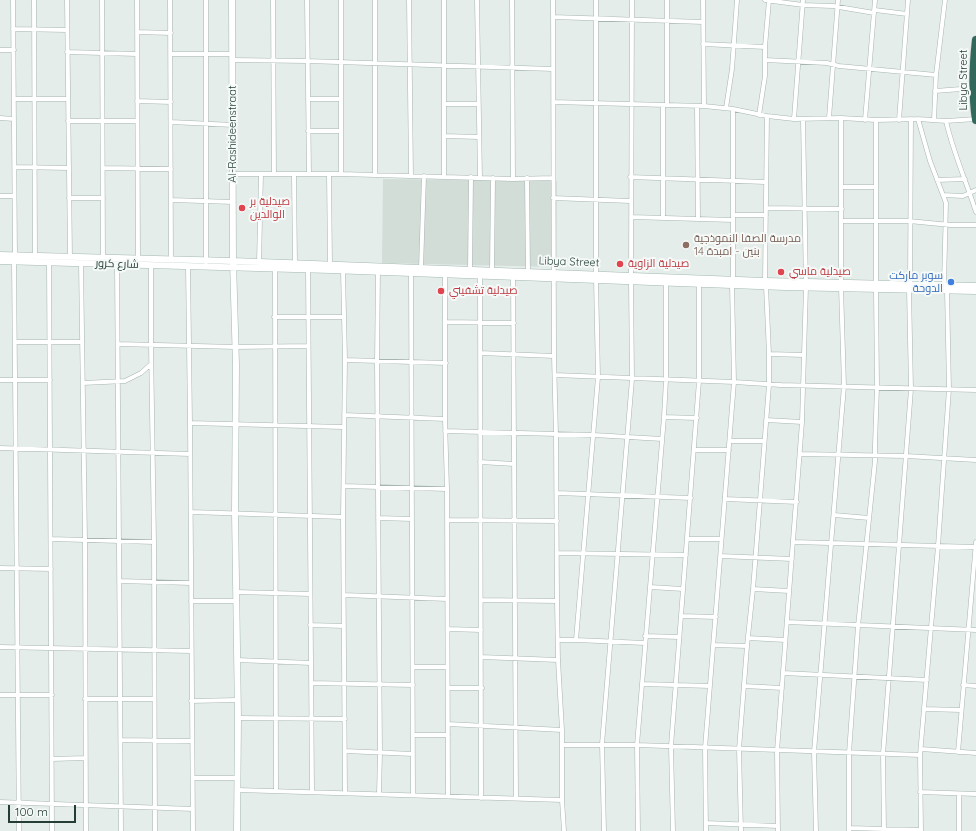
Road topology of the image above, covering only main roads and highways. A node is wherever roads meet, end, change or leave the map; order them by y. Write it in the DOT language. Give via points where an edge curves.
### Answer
graph roads {
  1 [pos="232,0"];
  2 [pos="976,40"];
  3 [pos="975,88"];
  4 [pos="976,120"];
  5 [pos="0,255"];
  6 [pos="14,258"];
  7 [pos="0,261"];
  8 [pos="206,264"];
  9 [pos="233,264"];
  10 [pos="354,268"];
  11 [pos="378,269"];
  12 [pos="554,275"];
  13 [pos="631,278"];
  14 [pos="695,281"];
  15 [pos="976,286"];
  16 [pos="945,288"];
  17 [pos="976,291"];
  18 [pos="237,831"];
  1 -- 9 [label="main road, Al-Rashideenstraat"];
  2 -- 3 [label="highway, Libya Street" via="973,74"];
  3 -- 4 [label="highway, Libya Street"];
  5 -- 6 [label="main road, شارع كرور"];
  6 -- 7 [label="main road, شارع كرور"];
  6 -- 8 [label="main road, شارع كرور" via="35,256 138,259"];
  6 -- 8 [label="main road, شارع كرور" via="49,262 188,266"];
  8 -- 9 [label="main road, شارع كرور"];
  9 -- 10 [label="main road, Libya Street" via="330,265"];
  9 -- 10 [label="main road, Libya Street" via="275,269 343,271"];
  9 -- 18 [label="main road, Al-Rashideenstraat" via="236,347"];
  10 -- 11 [label="main road, Libya Street"];
  11 -- 12 [label="main road, Libya Street" via="421,268"];
  11 -- 12 [label="main road, Libya Street" via="411,273"];
  12 -- 13 [label="main road, Libya Street"];
  13 -- 14 [label="main road, Libya Street"];
  13 -- 14 [label="main road, Libya Street" via="666,282"];
  14 -- 16 [label="main road, Libya Street"];
  15 -- 16 [label="main road, Libya Street"];
  16 -- 17 [label="main road, Libya Street"];
}
